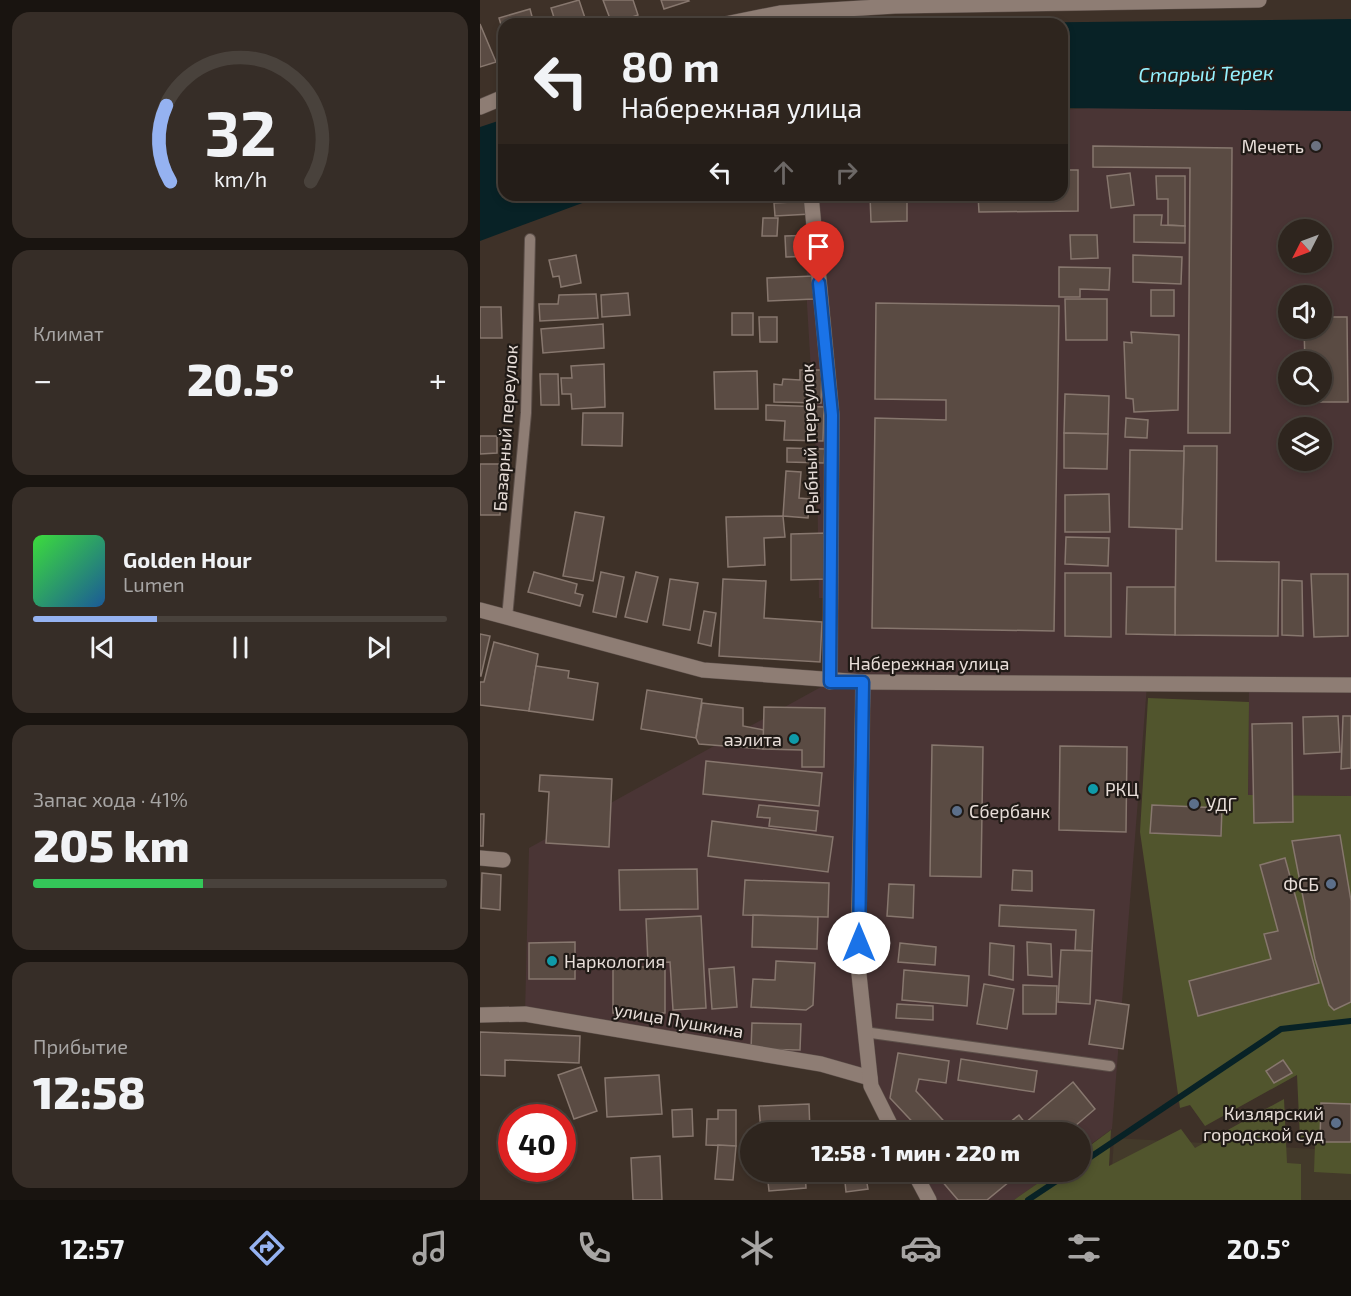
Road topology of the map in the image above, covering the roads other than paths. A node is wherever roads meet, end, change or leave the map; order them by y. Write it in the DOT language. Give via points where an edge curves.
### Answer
graph roads {
  1 [pos="1259,0"];
  2 [pos="755,18"];
  3 [pos="498,99"];
  4 [pos="480,106"];
  5 [pos="812,201"];
  6 [pos="530,238"];
  7 [pos="480,610"];
  8 [pos="507,618"];
  9 [pos="830,682"];
  10 [pos="863,682"];
  11 [pos="1351,685"];
  12 [pos="480,858"];
  13 [pos="503,860"];
  14 [pos="480,1015"];
  15 [pos="864,1032"];
  16 [pos="1110,1066"];
  17 [pos="870,1078"];
  18 [pos="889,1122"];
  19 [pos="919,1182"];
  20 [pos="929,1200"];
  1 -- 2 [label="street" via="896,6"];
  3 -- 4 [label="street"];
  5 -- 9 [label="street, Рыбный переулок" via="832,415"];
  6 -- 8 [label="lane, Базарный переулок" via="526,413"];
  7 -- 8 [label="street, Набережная улица"];
  8 -- 9 [label="street, Набережная улица" via="703,670"];
  9 -- 10 [label="street, Набережная улица"];
  10 -- 11 [label="street, Набережная улица"];
  10 -- 15 [label="street" via="858,965"];
  12 -- 13 [label="street"];
  14 -- 17 [label="street, улица Пушкина" via="525,1014 822,1064"];
  15 -- 16 [label="lane"];
  15 -- 17 [label="street"];
  17 -- 18 [label="street"];
  19 -- 20 [label="street"];
}
